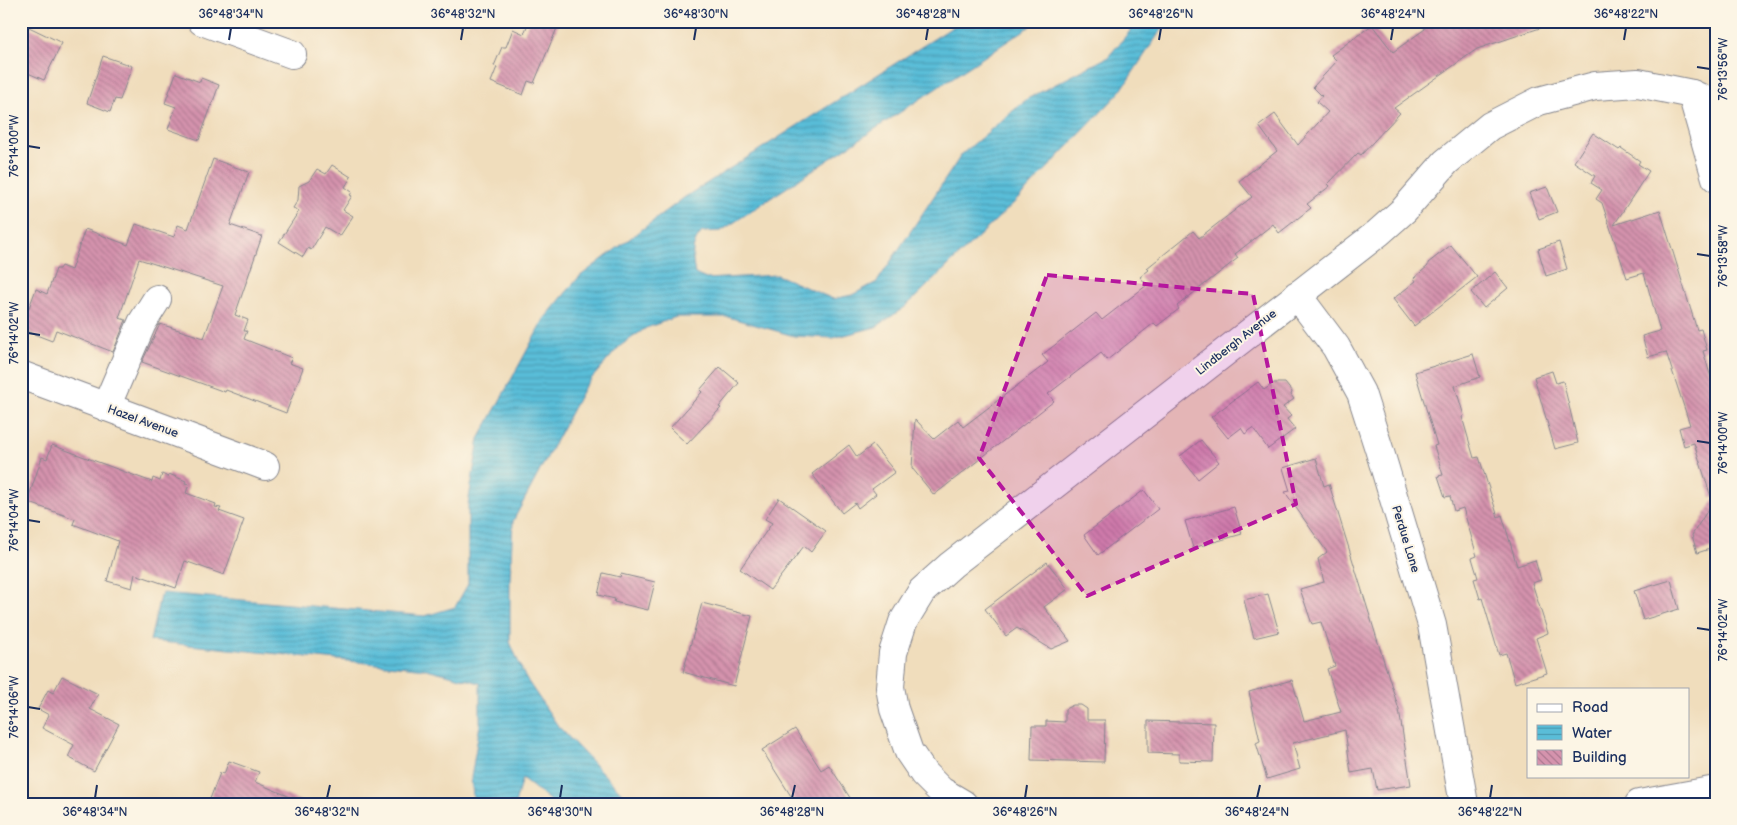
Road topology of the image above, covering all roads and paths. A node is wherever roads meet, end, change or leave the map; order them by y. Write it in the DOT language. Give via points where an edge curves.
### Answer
graph roads {
  1 [pos="202,21"];
  2 [pos="292,54"];
  3 [pos="1704,99"];
  4 [pos="1716,178"];
  5 [pos="1296,295"];
  6 [pos="157,299"];
  7 [pos="21,376"];
  8 [pos="106,407"];
  9 [pos="264,466"];
  10 [pos="1716,790"];
  11 [pos="963,804"];
  12 [pos="1464,804"];
  13 [pos="1639,804"];
  1 -- 2 [label="street"];
  3 -- 4 [label="street"];
  3 -- 5 [label="street, Lindbergh Avenue" via="1638,83 1595,86 1531,105 1490,126 1446,162 1404,210 1378,233"];
  5 -- 11 [label="street, Lindbergh Avenue" via="922,591 903,622 894,654 890,686 894,709 909,752 924,774 941,791"];
  5 -- 12 [label="street, Perdue Lane" via="1336,346 1361,393 1380,449 1432,624"];
  6 -- 8 [label="street" via="142,323"];
  7 -- 8 [label="street, Hazel Avenue"];
  8 -- 9 [label="street, Hazel Avenue"];
  10 -- 13 [label="street"];
}
